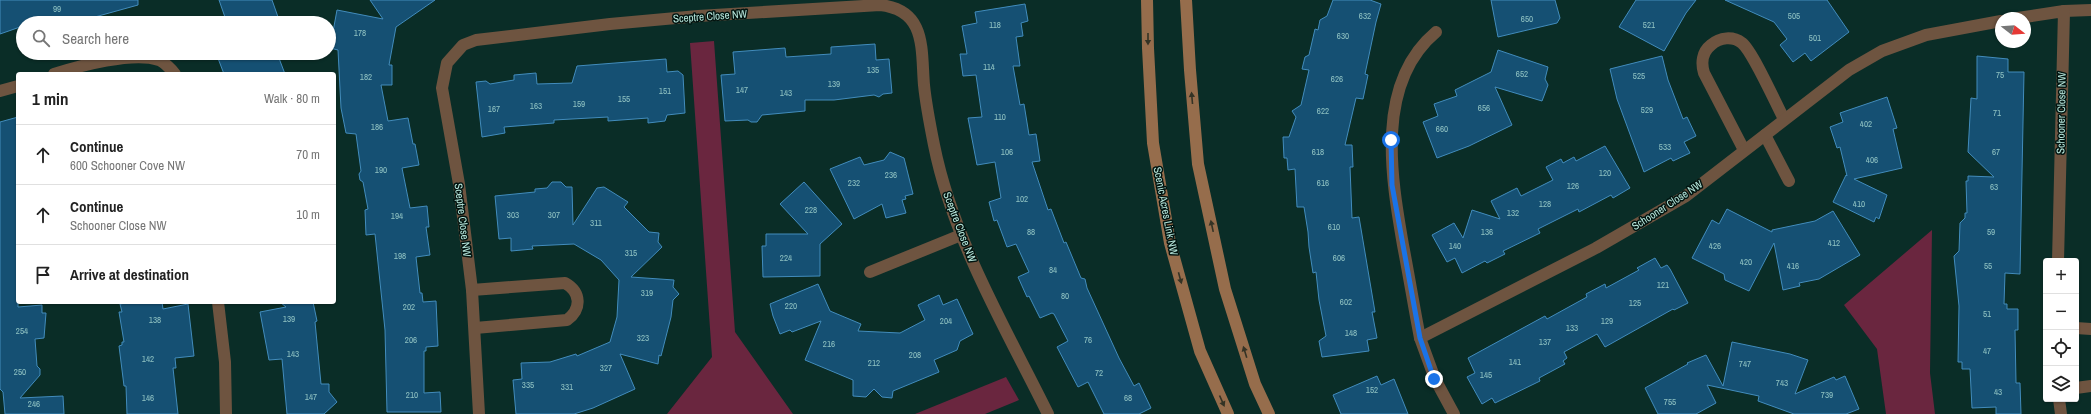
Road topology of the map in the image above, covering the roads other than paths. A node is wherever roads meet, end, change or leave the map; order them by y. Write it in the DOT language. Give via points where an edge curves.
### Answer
graph roads {
  1 [pos="1147,0"];
  2 [pos="1186,0"];
  3 [pos="2091,10"];
  4 [pos="2064,11"];
  5 [pos="2031,16"];
  6 [pos="1995,22"];
  7 [pos="1436,32"];
  8 [pos="113,60"];
  9 [pos="159,60"];
  10 [pos="60,72"];
  11 [pos="174,72"];
  12 [pos="16,87"];
  13 [pos="0,91"];
  14 [pos="1784,119"];
  15 [pos="1765,135"];
  16 [pos="1744,150"];
  17 [pos="1789,181"];
  18 [pos="961,235"];
  19 [pos="2058,258"];
  20 [pos="870,272"];
  21 [pos="472,290"];
  22 [pos="218,304"];
  23 [pos="475,328"];
  24 [pos="2079,328"];
  25 [pos="2091,328"];
  26 [pos="1420,338"];
  27 [pos="2091,386"];
  28 [pos="2079,388"];
  29 [pos="2060,402"];
  30 [pos="226,414"];
  31 [pos="480,414"];
  32 [pos="1048,414"];
  33 [pos="1228,414"];
  34 [pos="1269,414"];
  35 [pos="1454,414"];
  36 [pos="2061,414"];
  1 -- 33 [label="street, Scenic Acres Link NW, one-way" via="1153,143 1170,243 1200,351"];
  34 -- 2 [label="street, one-way" via="1255,384 1225,289 1198,164"];
  3 -- 4 [label="street"];
  4 -- 5 [label="street"];
  4 -- 19 [label="street, Schooner Close NW"];
  6 -- 14 [label="street, Schooner Close NW" via="1926,34 1882,51 1849,70"];
  7 -- 26 [label="street" via="1422,44 1402,79 1391,140 1392,185"];
  8 -- 10 [label="street"];
  9 -- 11 [label="street"];
  12 -- 13 [label="street"];
  14 -- 15 [label="street, Schooner Close NW"];
  14 -- 16 [label="street" via="1748,49 1734,39 1725,38 1709,46 1702,60 1704,73"];
  15 -- 16 [label="street, Schooner Close NW"];
  15 -- 17 [label="street"];
  16 -- 26 [label="street, Schooner Close NW" via="1686,196 1642,223"];
  18 -- 20 [label="street"];
  18 -- 21 [label="street, Sceptre Close NW" via="948,199 931,130 924,85 921,36 914,24 896,10 880,5 610,24 476,40 464,45 447,63 442,88 459,184"];
  18 -- 32 [label="street, Sceptre Close NW"];
  21 -- 23 [label="street, Sceptre Close NW"];
  21 -- 23 [label="street" via="564,283 576,292 578,299 576,311 567,320"];
  22 -- 30 [label="street" via="225,362"];
  23 -- 31 [label="street, Sceptre Close NW"];
  24 -- 25 [label="street"];
  26 -- 35 [label="street" via="1434,379"];
  27 -- 28 [label="street"];
  29 -- 36 [label="street"];
}
